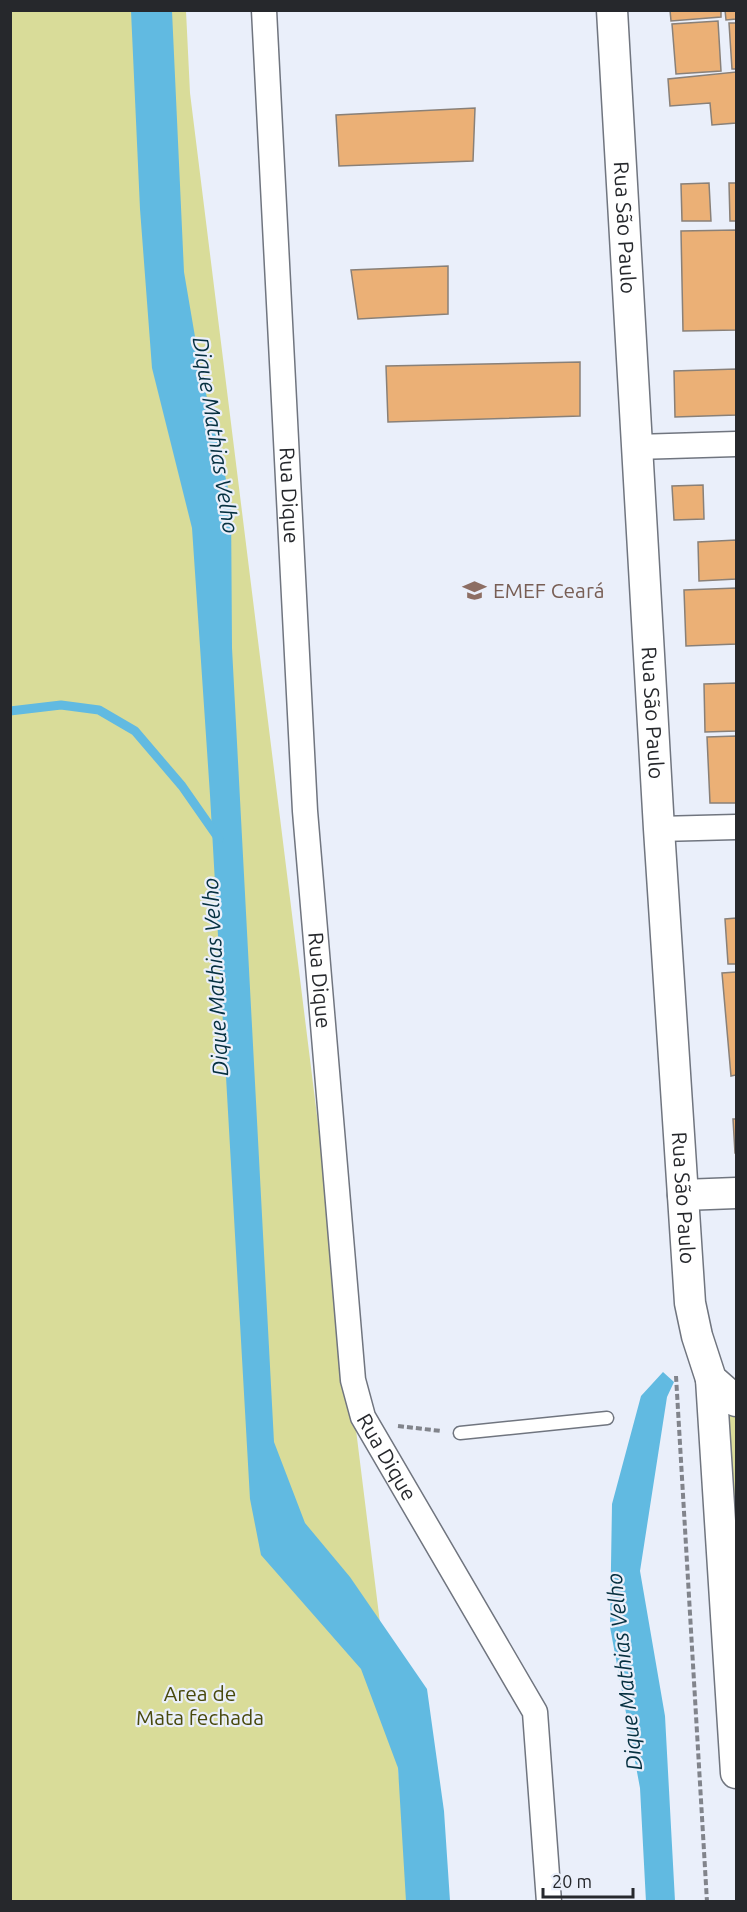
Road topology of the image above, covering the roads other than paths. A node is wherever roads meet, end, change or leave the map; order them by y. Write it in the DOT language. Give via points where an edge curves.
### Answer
graph roads {
  1 [pos="264,10"];
  2 [pos="612,10"];
  3 [pos="736,444"];
  4 [pos="636,447"];
  5 [pos="736,827"];
  6 [pos="659,829"];
  7 [pos="736,1193"];
  8 [pos="683,1195"];
  9 [pos="711,1379"];
  10 [pos="736,1401"];
  11 [pos="607,1418"];
  12 [pos="460,1433"];
  13 [pos="736,1773"];
  14 [pos="549,1902"];
  1 -- 14 [label="street, Rua Dique" via="305,811 353,1380 363,1417 535,1712"];
  2 -- 4 [label="street, Rua São Paulo"];
  3 -- 4 [label="street"];
  4 -- 6 [label="street, Rua São Paulo"];
  5 -- 6 [label="street"];
  6 -- 8 [label="street, Rua São Paulo"];
  7 -- 8 [label="street"];
  8 -- 9 [label="street, Rua São Paulo" via="690,1302"];
  9 -- 10 [label="street"];
  9 -- 13 [label="street, Rua São Paulo"];
  11 -- 12 [label="lane"];
}
